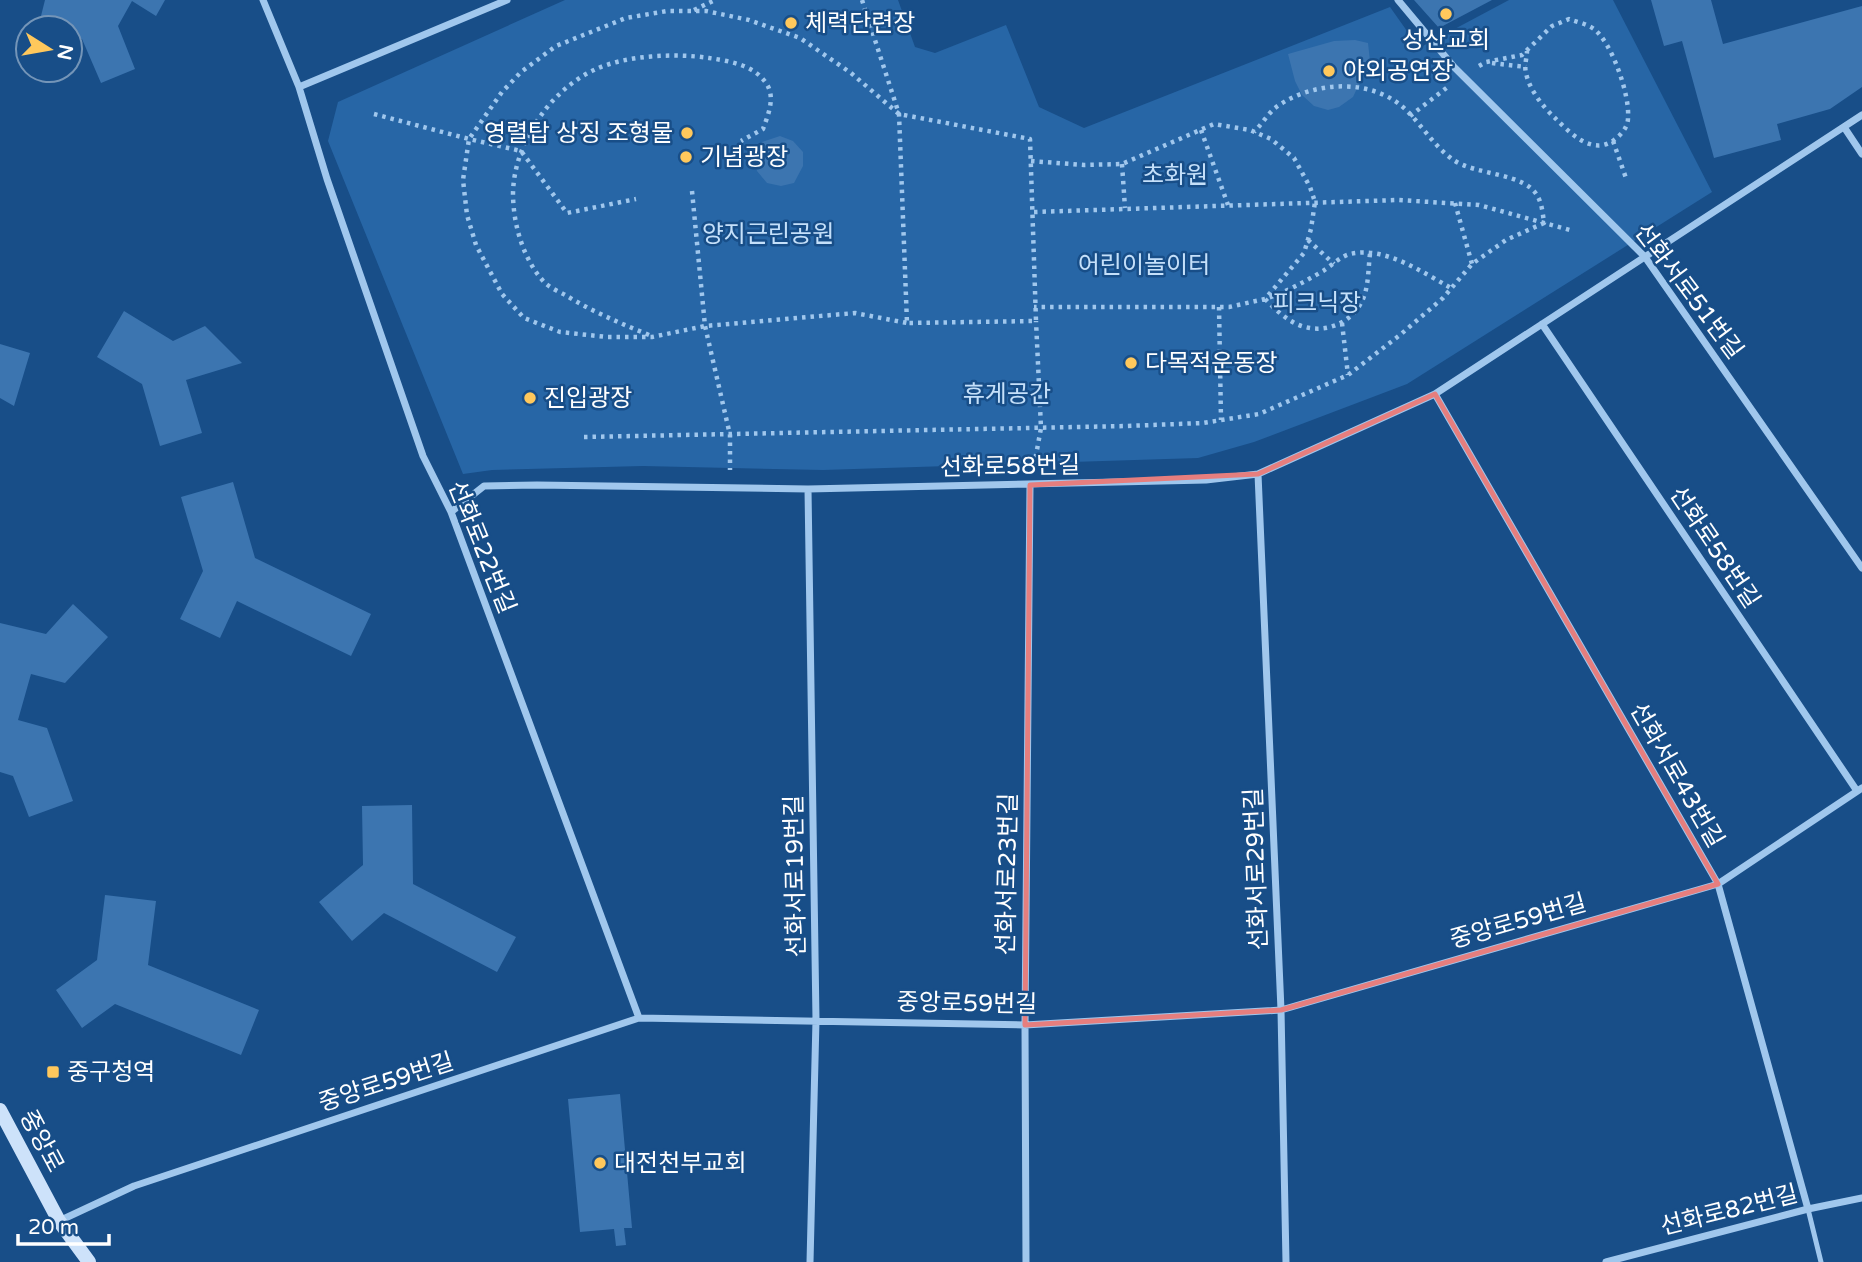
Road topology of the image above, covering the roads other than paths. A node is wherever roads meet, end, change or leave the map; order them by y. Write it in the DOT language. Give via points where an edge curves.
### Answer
graph roads {
  1 [pos="263,0"];
  2 [pos="507,0"];
  3 [pos="1398,0"];
  4 [pos="299,87"];
  5 [pos="1862,116"];
  6 [pos="1844,127"];
  7 [pos="1862,154"];
  8 [pos="1645,257"];
  9 [pos="1542,324"];
  10 [pos="1435,394"];
  11 [pos="1258,474"];
  12 [pos="1030,485"];
  13 [pos="808,489"];
  14 [pos="451,512"];
  15 [pos="1862,568"];
  16 [pos="1860,790"];
  17 [pos="1718,884"];
  18 [pos="1281,1010"];
  19 [pos="639,1018"];
  20 [pos="816,1020"];
  21 [pos="1024,1025"];
  22 [pos="0,1110"];
  23 [pos="1862,1198"];
  24 [pos="1808,1209"];
  25 [pos="59,1221"];
  26 [pos="89,1262"];
  27 [pos="810,1262"];
  28 [pos="1026,1262"];
  29 [pos="1286,1262"];
  30 [pos="1606,1262"];
  31 [pos="1821,1262"];
  1 -- 4 [label="street, 선화로22번길"];
  2 -- 4 [label="street"];
  3 -- 8 [label="street, 선화서로51번길" via="1463,75"];
  4 -- 14 [label="street, 선화로22번길" via="423,456"];
  5 -- 6 [label="street, 선화로58번길"];
  6 -- 7 [label="street"];
  6 -- 8 [label="street, 선화로58번길"];
  8 -- 9 [label="street, 선화로58번길"];
  8 -- 15 [label="street, 선화서로51번길"];
  9 -- 10 [label="street, 선화로58번길"];
  9 -- 16 [label="street, 선화로58번길"];
  10 -- 11 [label="street, 선화로58번길"];
  10 -- 17 [label="street, 선화서로43번길"];
  11 -- 12 [label="street, 선화로58번길"];
  11 -- 18 [label="street, 선화서로29번길"];
  12 -- 13 [label="street, 선화로58번길"];
  12 -- 21 [label="street, 선화서로23번길"];
  13 -- 14 [label="street, 선화로58번길" via="484,486"];
  13 -- 20 [label="street, 선화서로19번길"];
  14 -- 19 [label="street, 선화로22번길"];
  16 -- 17 [label="street, 중앙로59번길"];
  17 -- 18 [label="street, 중앙로59번길"];
  17 -- 24 [label="street, 선화서로43번길"];
  18 -- 21 [label="street, 중앙로59번길"];
  18 -- 29 [label="street, 선화서로29번길"];
  19 -- 20 [label="street, 중앙로59번길"];
  19 -- 25 [label="street, 중앙로59번길" via="134,1186"];
  20 -- 21 [label="street, 중앙로59번길"];
  20 -- 27 [label="street, 선화서로19번길"];
  21 -- 28 [label="street, 선화서로23번길"];
  22 -- 25 [label="main road, 중앙로"];
  23 -- 24 [label="street, 선화로82번길"];
  24 -- 30 [label="street, 선화로82번길"];
  24 -- 31 [label="lane"];
  25 -- 26 [label="main road, 중앙로"];
}
